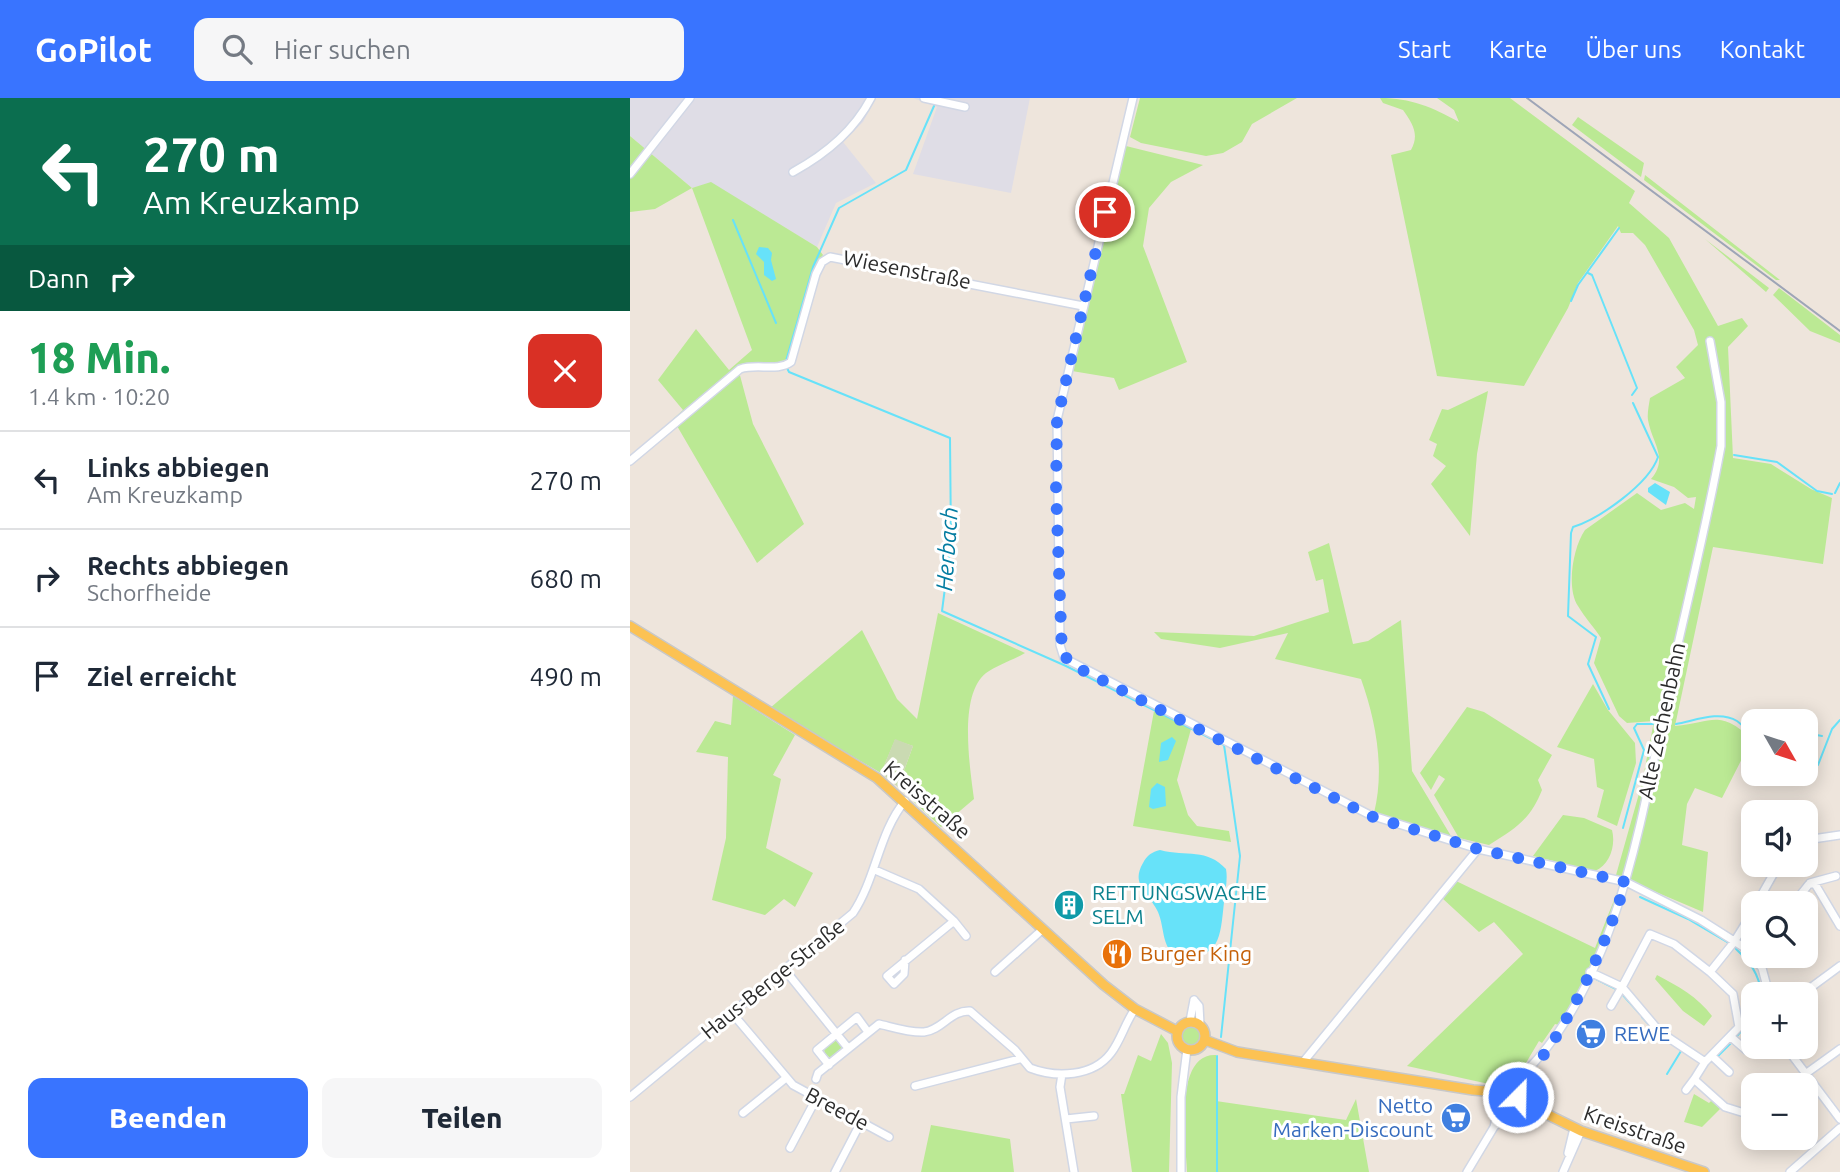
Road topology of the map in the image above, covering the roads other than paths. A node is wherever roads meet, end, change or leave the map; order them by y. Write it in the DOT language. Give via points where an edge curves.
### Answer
graph roads {
  1 [pos="690,98"];
  2 [pos="871,98"];
  3 [pos="924,98"];
  4 [pos="1133,98"];
  5 [pos="965,107"];
  6 [pos="793,172"];
  7 [pos="630,174"];
  8 [pos="1083,306"];
  9 [pos="1710,341"];
  10 [pos="630,461"];
  11 [pos="630,626"];
  12 [pos="905,801"];
  13 [pos="1840,835"];
  14 [pos="1818,838"];
  15 [pos="1478,849"];
  16 [pos="875,870"];
  17 [pos="1836,876"];
  18 [pos="1626,882"];
  19 [pos="1809,884"];
  20 [pos="1803,891"];
  21 [pos="954,921"];
  22 [pos="1840,926"];
  23 [pos="1042,929"];
  24 [pos="1741,931"];
  25 [pos="966,936"];
  26 [pos="1734,942"];
  27 [pos="1741,947"];
  28 [pos="905,960"];
  29 [pos="1840,966"];
  30 [pos="785,970"];
  31 [pos="995,972"];
  32 [pos="1590,972"];
  33 [pos="1710,972"];
  34 [pos="1818,982"];
  35 [pos="1622,987"];
  36 [pos="1611,1006"];
  37 [pos="1135,1009"];
  38 [pos="732,1013"];
  39 [pos="868,1031"];
  40 [pos="1177,1031"];
  41 [pos="837,1034"];
  42 [pos="1731,1037"];
  43 [pos="1205,1040"];
  44 [pos="1741,1046"];
  45 [pos="848,1048"];
  46 [pos="1187,1049"];
  47 [pos="1840,1049"];
  48 [pos="1713,1057"];
  49 [pos="1019,1059"];
  50 [pos="1794,1059"];
  51 [pos="1304,1062"];
  52 [pos="1704,1062"];
  53 [pos="829,1065"];
  54 [pos="1730,1072"];
  55 [pos="1804,1072"];
  56 [pos="1062,1074"];
  57 [pos="786,1078"];
  58 [pos="1695,1078"];
  59 [pos="816,1079"];
  60 [pos="915,1086"];
  61 [pos="1686,1090"];
  62 [pos="630,1097"];
  63 [pos="816,1099"];
  64 [pos="1507,1100"];
  65 [pos="1741,1112"];
  66 [pos="743,1113"];
  67 [pos="1094,1116"];
  68 [pos="1066,1119"];
  69 [pos="1840,1119"];
  70 [pos="861,1122"];
  71 [pos="1840,1128"];
  72 [pos="1576,1132"];
  73 [pos="890,1137"];
  74 [pos="790,1148"];
  75 [pos="835,1172"];
  76 [pos="1074,1172"];
  77 [pos="1181,1172"];
  78 [pos="1467,1172"];
  79 [pos="1563,1172"];
  80 [pos="1685,1172"];
  81 [pos="1704,1172"];
  82 [pos="1790,1172"];
  1 -- 7 [label="street"];
  2 -- 6 [label="street" via="851,129"];
  3 -- 5 [label="street"];
  4 -- 8 [label="street"];
  8 -- 10 [label="street, Wiesenstraße" via="830,257 816,274 791,362 740,369"];
  8 -- 15 [label="street" via="1057,420 1060,645 1064,658 1370,816"];
  9 -- 18 [label="street, Alte Zechenbahn" via="1721,401 1721,446"];
  11 -- 12 [label="main road, Kreisstraße" via="858,766"];
  12 -- 16 [label="street, Haus-Berge-Straße"];
  12 -- 23 [label="main road, Kreisstraße"];
  13 -- 14 [label="street"];
  15 -- 18 [label="street"];
  15 -- 51 [label="street"];
  16 -- 21 [label="street" via="919,889"];
  16 -- 30 [label="street, Haus-Berge-Straße" via="853,913"];
  17 -- 19 [label="street"];
  18 -- 26 [label="street"];
  18 -- 32 [label="street, Alte Zechenbahn"];
  19 -- 20 [label="street"];
  19 -- 22 [label="street" via="1818,886"];
  21 -- 25 [label="street"];
  21 -- 28 [label="street"];
  23 -- 31 [label="street"];
  23 -- 37 [label="main road, Kreisstraße"];
  24 -- 26 [label="street"];
  26 -- 27 [label="street"];
  26 -- 33 [label="street"];
  29 -- 34 [label="street"];
  30 -- 38 [label="street, Haus-Berge-Straße"];
  30 -- 41 [label="street"];
  32 -- 35 [label="street"];
  32 -- 64 [label="street, Alte Zechenbahn" via="1553,1042"];
  33 -- 35 [label="street" via="1674,944 1650,934"];
  33 -- 42 [label="street" via="1732,994 1739,1022"];
  35 -- 36 [label="street"];
  35 -- 52 [label="street" via="1660,1032"];
  37 -- 40 [label="main road, Kreisstraße"];
  37 -- 56 [label="street" via="1111,1053 1083,1072"];
  38 -- 57 [label="street, Breede"];
  38 -- 62 [label="street, Haus-Berge-Straße"];
  39 -- 41 [label="street" via="857,1017"];
  39 -- 45 [label="street"];
  39 -- 49 [label="street" via="878,1024 933,1030 960,1011 970,1011 1015,1050"];
  40 -- 43 [label="main road" via="1195,1023 1205,1031"];
  40 -- 46 [label="main road" via="1178,1042"];
  41 -- 45 [label="street"];
  41 -- 53 [label="street" via="817,1050"];
  42 -- 44 [label="street"];
  42 -- 48 [label="street"];
  43 -- 46 [label="main road" via="1198,1048"];
  43 -- 51 [label="main road, Kreisstraße" via="1237,1052"];
  45 -- 53 [label="street"];
  46 -- 77 [label="street" via="1181,1097"];
  47 -- 55 [label="street"];
  48 -- 52 [label="street"];
  48 -- 54 [label="street"];
  49 -- 56 [label="street" via="1039,1071"];
  49 -- 60 [label="street"];
  50 -- 55 [label="street"];
  51 -- 64 [label="main road, Kreisstraße" via="1477,1090"];
  52 -- 58 [label="street"];
  53 -- 59 [label="street"];
  55 -- 69 [label="street"];
  56 -- 68 [label="street"];
  57 -- 63 [label="street, Breede"];
  57 -- 66 [label="street"];
  58 -- 61 [label="street"];
  58 -- 65 [label="street" via="1728,1108"];
  63 -- 70 [label="street, Breede"];
  63 -- 74 [label="street"];
  64 -- 72 [label="main road, Kreisstraße"];
  64 -- 78 [label="street, Alte Zechenbahn"];
  67 -- 68 [label="street"];
  68 -- 76 [label="street"];
  70 -- 73 [label="street, Breede"];
  70 -- 75 [label="street"];
  71 -- 82 [label="street"];
  72 -- 79 [label="street"];
  72 -- 80 [label="main road, Kreisstraße"];
  72 -- 81 [label="main road, Kreisstraße"];
}
